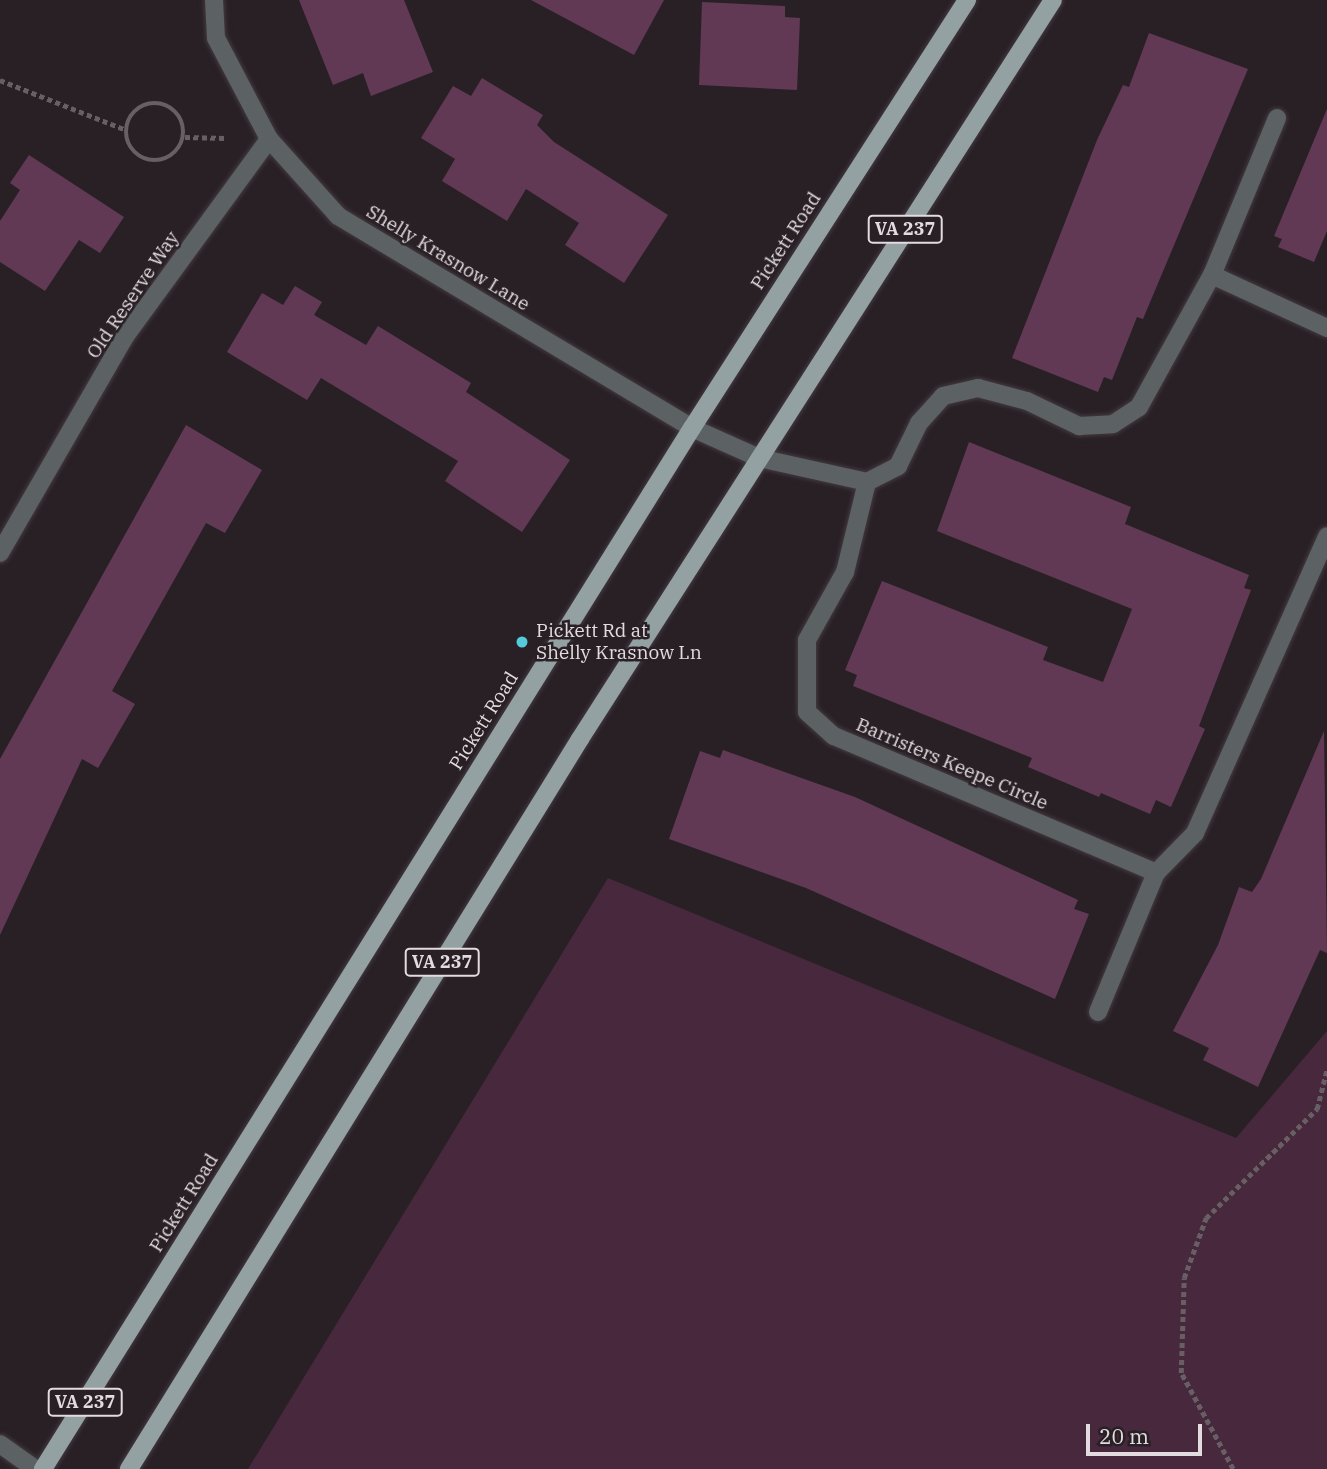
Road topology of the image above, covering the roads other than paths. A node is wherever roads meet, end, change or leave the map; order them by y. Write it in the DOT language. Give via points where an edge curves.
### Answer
graph roads {
  1 [pos="214,0"];
  2 [pos="968,0"];
  3 [pos="1053,0"];
  4 [pos="1277,118"];
  5 [pos="269,139"];
  6 [pos="1212,275"];
  7 [pos="1327,328"];
  8 [pos="692,428"];
  9 [pos="759,458"];
  10 [pos="867,482"];
  11 [pos="1327,536"];
  12 [pos="0,553"];
  13 [pos="1156,873"];
  14 [pos="1098,1012"];
  15 [pos="0,1444"];
  16 [pos="35,1469"];
  17 [pos="43,1469"];
  18 [pos="129,1469"];
  1 -- 5 [label="street, Shelly Krasnow Lane" via="216,38"];
  2 -- 8 [label="main road, Pickett Road / VA 237"];
  3 -- 9 [label="main road, VA 237"];
  4 -- 6 [label="street"];
  5 -- 8 [label="street, Shelly Krasnow Lane" via="338,216"];
  5 -- 12 [label="street, Old Reserve Way" via="124,338"];
  6 -- 7 [label="street"];
  6 -- 10 [label="street" via="1158,380 1139,407 1113,424 1079,426 1027,401 978,388 943,396 919,423 898,466"];
  8 -- 9 [label="street, Shelly Krasnow Lane"];
  8 -- 17 [label="main road, Pickett Road / VA 237"];
  9 -- 10 [label="street"];
  9 -- 18 [label="main road, VA 237"];
  10 -- 13 [label="street, Barristers Keepe Circle" via="845,572 807,640 807,712 834,737"];
  11 -- 13 [label="street" via="1195,833"];
  13 -- 14 [label="street"];
  15 -- 16 [label="street"];
}
